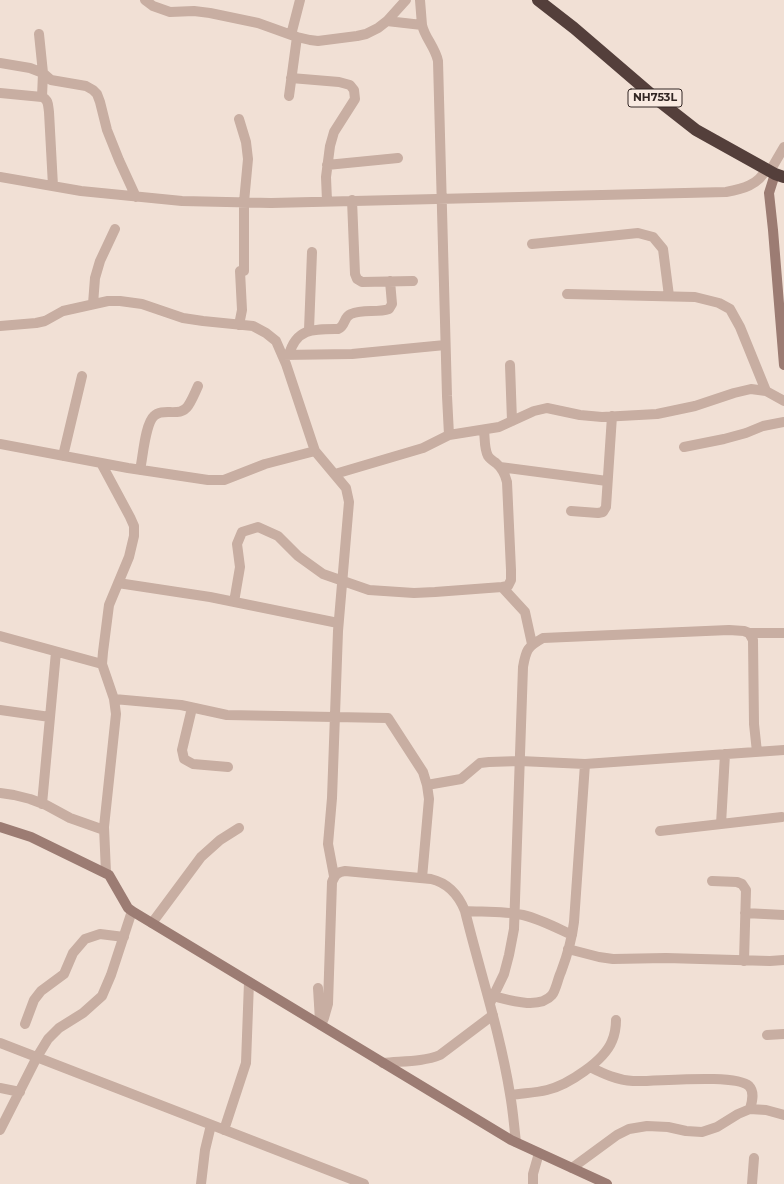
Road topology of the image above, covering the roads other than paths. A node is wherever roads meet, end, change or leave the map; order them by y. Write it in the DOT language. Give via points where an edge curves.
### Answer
graph roads {
  1 [pos="145,0"];
  2 [pos="300,0"];
  3 [pos="406,0"];
  4 [pos="420,0"];
  5 [pos="538,0"];
  6 [pos="387,21"];
  7 [pos="422,25"];
  8 [pos="39,34"];
  9 [pos="294,36"];
  10 [pos="0,63"];
  11 [pos="43,73"];
  12 [pos="292,78"];
  13 [pos="0,93"];
  14 [pos="289,96"];
  15 [pos="42,98"];
  16 [pos="239,119"];
  17 [pos="784,147"];
  18 [pos="398,158"];
  19 [pos="327,165"];
  20 [pos="774,173"];
  21 [pos="0,177"];
  22 [pos="53,186"];
  23 [pos="136,197"];
  24 [pos="442,198"];
  25 [pos="352,200"];
  26 [pos="327,201"];
  27 [pos="244,202"];
  28 [pos="115,229"];
  29 [pos="532,244"];
  30 [pos="312,252"];
  31 [pos="390,281"];
  32 [pos="413,281"];
  33 [pos="568,294"];
  34 [pos="669,296"];
  35 [pos="93,304"];
  36 [pos="239,325"];
  37 [pos="0,326"];
  38 [pos="309,330"];
  39 [pos="445,345"];
  40 [pos="286,355"];
  41 [pos="510,365"];
  42 [pos="784,365"];
  43 [pos="82,376"];
  44 [pos="198,386"];
  45 [pos="766,391"];
  46 [pos="784,401"];
  47 [pos="612,416"];
  48 [pos="512,421"];
  49 [pos="784,422"];
  50 [pos="484,430"];
  51 [pos="449,435"];
  52 [pos="0,444"];
  53 [pos="684,447"];
  54 [pos="315,451"];
  55 [pos="63,456"];
  56 [pos="101,463"];
  57 [pos="500,467"];
  58 [pos="140,470"];
  59 [pos="334,474"];
  60 [pos="607,481"];
  61 [pos="571,511"];
  62 [pos="342,580"];
  63 [pos="118,583"];
  64 [pos="502,588"];
  65 [pos="234,602"];
  66 [pos="338,622"];
  67 [pos="749,633"];
  68 [pos="784,633"];
  69 [pos="0,636"];
  70 [pos="532,644"];
  71 [pos="56,652"];
  72 [pos="102,664"];
  73 [pos="114,699"];
  74 [pos="192,708"];
  75 [pos="0,710"];
  76 [pos="50,717"];
  77 [pos="335,717"];
  78 [pos="784,750"];
  79 [pos="757,752"];
  80 [pos="725,754"];
  81 [pos="520,761"];
  82 [pos="585,764"];
  83 [pos="228,767"];
  84 [pos="426,786"];
  85 [pos="0,793"];
  86 [pos="42,804"];
  87 [pos="782,817"];
  88 [pos="721,824"];
  89 [pos="0,827"];
  90 [pos="239,828"];
  91 [pos="104,830"];
  92 [pos="660,831"];
  93 [pos="106,873"];
  94 [pos="334,876"];
  95 [pos="422,878"];
  96 [pos="712,881"];
  97 [pos="132,911"];
  98 [pos="465,911"];
  99 [pos="745,913"];
  100 [pos="515,914"];
  101 [pos="784,915"];
  102 [pos="152,923"];
  103 [pos="572,935"];
  104 [pos="124,937"];
  105 [pos="568,948"];
  106 [pos="744,960"];
  107 [pos="784,960"];
  108 [pos="249,982"];
  109 [pos="318,988"];
  110 [pos="491,999"];
  111 [pos="493,1015"];
  112 [pos="616,1020"];
  113 [pos="25,1024"];
  114 [pos="321,1025"];
  115 [pos="784,1034"];
  116 [pos="768,1035"];
  117 [pos="0,1043"];
  118 [pos="37,1057"];
  119 [pos="383,1063"];
  120 [pos="590,1067"];
  121 [pos="0,1088"];
  122 [pos="20,1092"];
  123 [pos="511,1094"];
  124 [pos="750,1109"];
  125 [pos="784,1115"];
  126 [pos="211,1125"];
  127 [pos="0,1130"];
  128 [pos="224,1130"];
  129 [pos="516,1142"];
  130 [pos="539,1153"];
  131 [pos="754,1158"];
  132 [pos="572,1168"];
  133 [pos="201,1184"];
  134 [pos="364,1184"];
  135 [pos="533,1184"];
  136 [pos="607,1184"];
  137 [pos="752,1184"];
  1 -- 9 [label="street" via="170,12 194,11 258,22"];
  2 -- 9 [label="street"];
  3 -- 6 [label="street"];
  4 -- 7 [label="street"];
  5 -- 20 [label="highway, NH753L" via="696,130"];
  6 -- 7 [label="street"];
  6 -- 9 [label="street" via="366,34 357,36 318,41"];
  7 -- 24 [label="street" via="438,61"];
  8 -- 11 [label="street"];
  9 -- 12 [label="street"];
  10 -- 11 [label="street"];
  11 -- 15 [label="street"];
  11 -- 23 [label="street" via="51,80 86,86 97,94 107,130"];
  12 -- 14 [label="street"];
  12 -- 19 [label="street" via="339,82 350,85 354,90 355,99 331,137"];
  13 -- 15 [label="street"];
  15 -- 22 [label="street" via="48,102"];
  16 -- 27 [label="street" via="248,159"];
  17 -- 20 [label="street"];
  18 -- 19 [label="street"];
  19 -- 26 [label="street"];
  20 -- 24 [label="street" via="764,175 747,187 726,192"];
  20 -- 42 [label="main road" via="768,192"];
  21 -- 22 [label="street"];
  22 -- 23 [label="street" via="81,192"];
  23 -- 27 [label="street"];
  24 -- 25 [label="street"];
  24 -- 39 [label="street"];
  25 -- 26 [label="street"];
  25 -- 31 [label="street" via="357,279 362,282"];
  26 -- 27 [label="street"];
  27 -- 36 [label="street" via="242,310"];
  28 -- 35 [label="street" via="98,267"];
  29 -- 34 [label="street" via="638,233 653,237 663,249"];
  30 -- 38 [label="street"];
  31 -- 32 [label="street"];
  31 -- 38 [label="street" via="392,304 389,309 348,314 344,324 338,329"];
  33 -- 34 [label="street"];
  34 -- 45 [label="street" via="695,297 720,303 730,309 740,326"];
  35 -- 36 [label="street" via="108,301 142,304 183,318"];
  35 -- 37 [label="street" via="63,311 45,321"];
  36 -- 40 [label="street" via="253,326 266,333 276,341"];
  38 -- 40 [label="street" via="296,339"];
  39 -- 40 [label="street" via="352,354"];
  39 -- 51 [label="street"];
  40 -- 54 [label="street" via="286,364"];
  41 -- 48 [label="street"];
  43 -- 55 [label="street"];
  44 -- 58 [label="street" via="184,411 159,412 151,419"];
  45 -- 46 [label="street"];
  45 -- 47 [label="street" via="751,389 734,392 695,406 657,414"];
  47 -- 48 [label="street" via="580,415 546,408"];
  47 -- 60 [label="street"];
  48 -- 50 [label="street"];
  49 -- 53 [label="street"];
  50 -- 51 [label="street"];
  50 -- 57 [label="street" via="488,456"];
  51 -- 59 [label="street" via="423,448"];
  52 -- 55 [label="street"];
  54 -- 58 [label="street" via="265,464 224,480"];
  54 -- 59 [label="street"];
  55 -- 56 [label="street"];
  56 -- 58 [label="street"];
  56 -- 63 [label="street" via="134,526 129,557"];
  57 -- 60 [label="street"];
  57 -- 64 [label="street" via="507,482 511,570 511,580 508,586"];
  59 -- 62 [label="street" via="346,488 349,502"];
  60 -- 61 [label="street" via="606,507 603,512"];
  62 -- 64 [label="street" via="369,590 414,593"];
  62 -- 65 [label="street" via="323,574 298,556 278,536 258,527 242,532 237,544 240,567"];
  62 -- 66 [label="street"];
  63 -- 65 [label="street"];
  63 -- 72 [label="street" via="109,605"];
  64 -- 70 [label="street" via="525,612"];
  65 -- 66 [label="street"];
  66 -- 77 [label="street"];
  67 -- 68 [label="street"];
  67 -- 70 [label="street" via="729,630 543,638"];
  67 -- 79 [label="street" via="753,640"];
  69 -- 71 [label="street"];
  70 -- 81 [label="street" via="525,654 523,667"];
  71 -- 72 [label="street"];
  71 -- 76 [label="street"];
  72 -- 73 [label="street"];
  73 -- 74 [label="street"];
  73 -- 91 [label="street" via="116,714"];
  74 -- 77 [label="street" via="227,715"];
  74 -- 83 [label="street" via="182,750 184,759 193,764"];
  75 -- 76 [label="street"];
  76 -- 86 [label="street"];
  77 -- 84 [label="street" via="388,718 423,772"];
  77 -- 94 [label="street" via="328,844"];
  78 -- 79 [label="street"];
  79 -- 80 [label="street"];
  80 -- 82 [label="street"];
  80 -- 88 [label="street"];
  81 -- 82 [label="street"];
  81 -- 84 [label="street" via="480,763 461,779"];
  81 -- 100 [label="street"];
  82 -- 103 [label="street"];
  84 -- 95 [label="street" via="429,800"];
  85 -- 86 [label="street" via="14,794"];
  86 -- 91 [label="street" via="70,818"];
  87 -- 88 [label="street"];
  88 -- 92 [label="street"];
  89 -- 93 [label="main road" via="31,837"];
  90 -- 102 [label="street" via="201,857"];
  91 -- 93 [label="street"];
  93 -- 97 [label="main road"];
  94 -- 95 [label="street" via="345,871"];
  94 -- 114 [label="street" via="328,1004"];
  95 -- 98 [label="street" via="443,884 454,893"];
  96 -- 99 [label="street" via="742,884 746,890"];
  97 -- 102 [label="main road"];
  97 -- 104 [label="street"];
  98 -- 100 [label="street"];
  98 -- 110 [label="street"];
  99 -- 101 [label="street"];
  99 -- 106 [label="street"];
  100 -- 103 [label="street" via="534,918"];
  100 -- 110 [label="street" via="504,974"];
  102 -- 108 [label="main road"];
  103 -- 105 [label="street"];
  104 -- 113 [label="street" via="100,934 85,939 73,953 64,974 41,991 34,1000"];
  104 -- 118 [label="street" via="102,996 83,1013 59,1028 48,1039"];
  105 -- 106 [label="street" via="613,959"];
  105 -- 110 [label="street" via="552,994 545,1000 523,1003"];
  106 -- 107 [label="street"];
  108 -- 114 [label="main road"];
  108 -- 128 [label="street" via="246,1063"];
  109 -- 114 [label="street"];
  110 -- 111 [label="street"];
  111 -- 119 [label="street" via="440,1055 419,1060"];
  111 -- 123 [label="street"];
  112 -- 120 [label="street" via="612,1042"];
  114 -- 119 [label="main road"];
  115 -- 116 [label="street"];
  117 -- 118 [label="street"];
  118 -- 122 [label="street"];
  118 -- 126 [label="street"];
  119 -- 129 [label="main road"];
  120 -- 123 [label="street" via="548,1090"];
  120 -- 124 [label="street" via="611,1077 633,1081 734,1081 750,1087"];
  121 -- 122 [label="street"];
  122 -- 127 [label="street"];
  123 -- 129 [label="street"];
  124 -- 125 [label="street"];
  124 -- 132 [label="street" via="702,1132 646,1126 629,1129"];
  126 -- 128 [label="street"];
  126 -- 133 [label="street"];
  128 -- 134 [label="street"];
  129 -- 130 [label="main road"];
  130 -- 132 [label="main road"];
  130 -- 135 [label="street"];
  131 -- 137 [label="street"];
  132 -- 136 [label="main road"];
}
